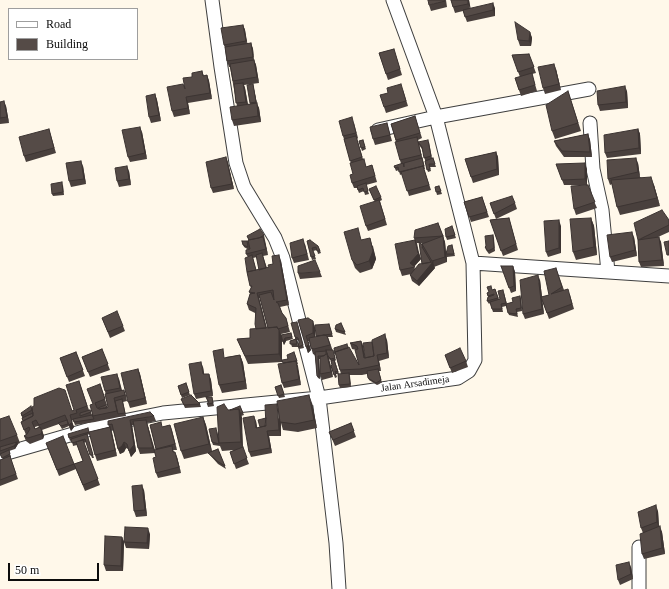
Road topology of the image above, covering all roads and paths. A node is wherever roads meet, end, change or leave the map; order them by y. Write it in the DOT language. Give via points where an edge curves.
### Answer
graph roads {
  1 [pos="212,0"];
  2 [pos="392,0"];
  3 [pos="589,89"];
  4 [pos="436,117"];
  5 [pos="590,123"];
  6 [pos="378,130"];
  7 [pos="473,263"];
  8 [pos="608,272"];
  9 [pos="669,276"];
  10 [pos="319,398"];
  11 [pos="0,455"];
  12 [pos="639,547"];
  13 [pos="339,589"];
  14 [pos="639,589"];
  1 -- 10 [label="street" via="236,163 244,187 275,238 283,258"];
  2 -- 4 [label="street, Jalan Arsadimeja"];
  3 -- 4 [label="street"];
  4 -- 6 [label="street"];
  4 -- 7 [label="street, Jalan Arsadimeja"];
  5 -- 8 [label="street"];
  7 -- 8 [label="street"];
  7 -- 10 [label="street, Jalan Arsadimeja" via="475,360 469,371 458,378"];
  8 -- 9 [label="street"];
  10 -- 11 [label="street, Jalan Arsadimeja" via="163,413 108,424"];
  10 -- 13 [label="street"];
  12 -- 14 [label="street"];
}
